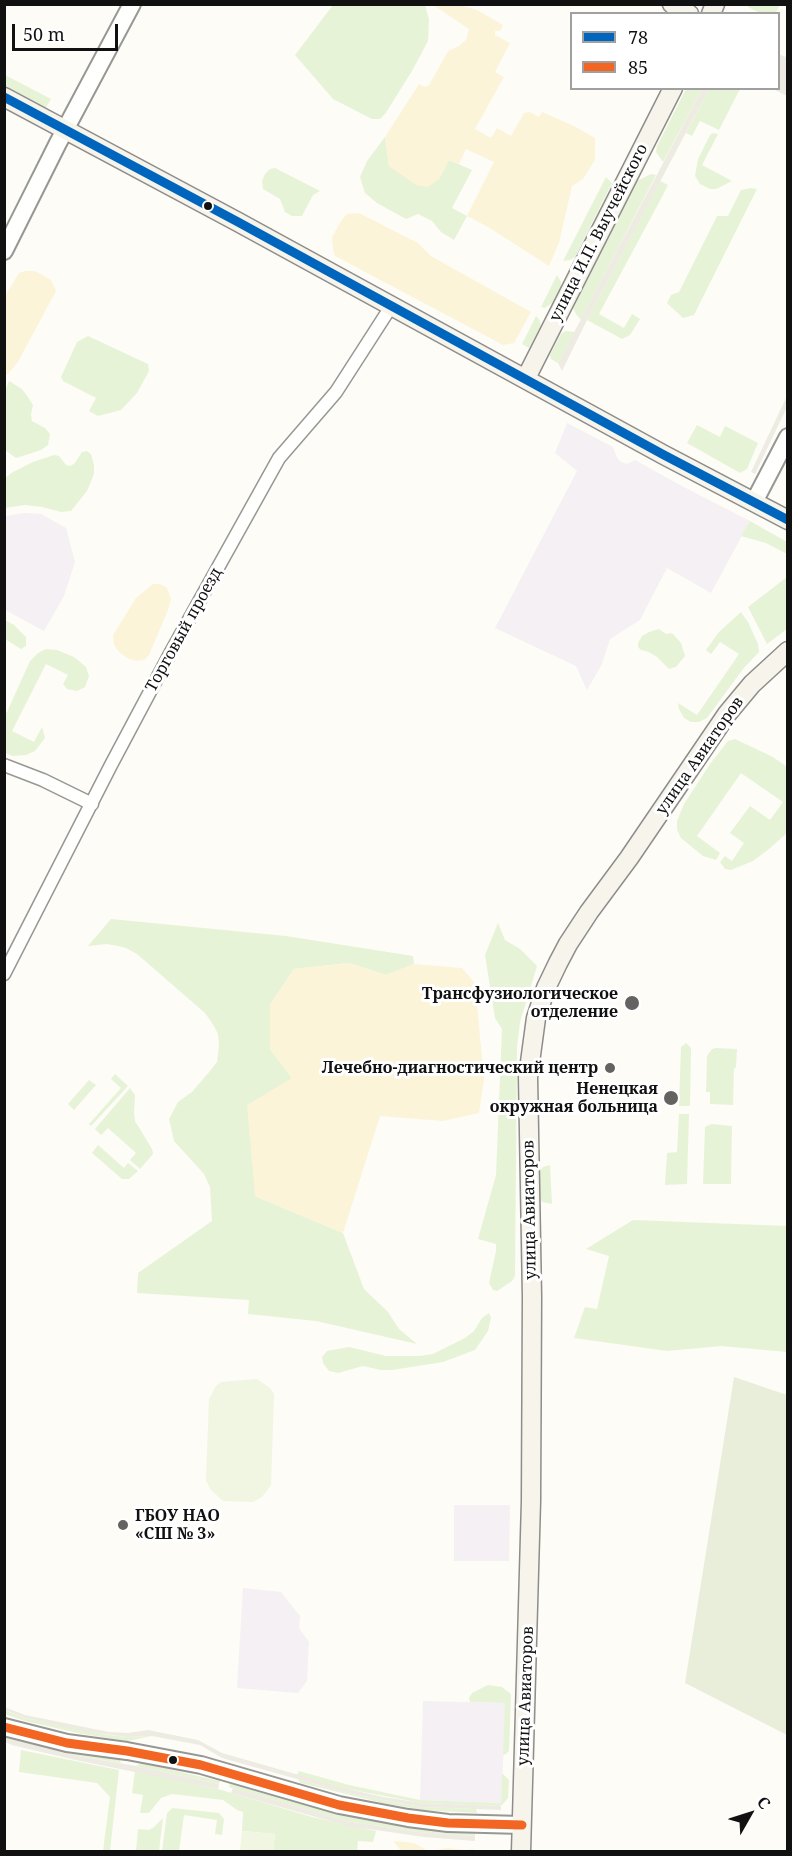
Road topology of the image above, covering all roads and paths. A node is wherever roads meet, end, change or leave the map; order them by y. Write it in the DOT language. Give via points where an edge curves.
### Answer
graph roads {
  1 [pos="132,4"];
  2 [pos="672,4"];
  3 [pos="686,12"];
  4 [pos="672,90"];
  5 [pos="4,97"];
  6 [pos="66,129"];
  7 [pos="5,249"];
  8 [pos="392,305"];
  9 [pos="526,378"];
  10 [pos="788,437"];
  11 [pos="754,502"];
  12 [pos="788,520"];
  13 [pos="788,651"];
  14 [pos="4,765"];
  15 [pos="92,804"];
  16 [pos="4,974"];
  17 [pos="4,1727"];
  18 [pos="522,1826"];
  19 [pos="521,1851"];
  1 -- 6 [label="street"];
  2 -- 3 [label="main road"];
  4 -- 9 [label="main road, улица И.П. Выучейского"];
  5 -- 6 [label="main road"];
  6 -- 7 [label="street"];
  6 -- 8 [label="main road"];
  8 -- 9 [label="main road"];
  8 -- 15 [label="street, Торговый проезд" via="336,392 279,459 186,624"];
  9 -- 11 [label="main road"];
  10 -- 11 [label="street"];
  11 -- 12 [label="main road"];
  13 -- 18 [label="main road, улица Авиаторов" via="727,714 589,912 558,963 536,1018 528,1077 531,1490"];
  14 -- 15 [label="street"];
  15 -- 16 [label="street, Торговый проезд"];
  17 -- 18 [label="street" via="67,1743 201,1765 339,1805 448,1823"];
  18 -- 19 [label="main road, улица Авиаторов"];
}
